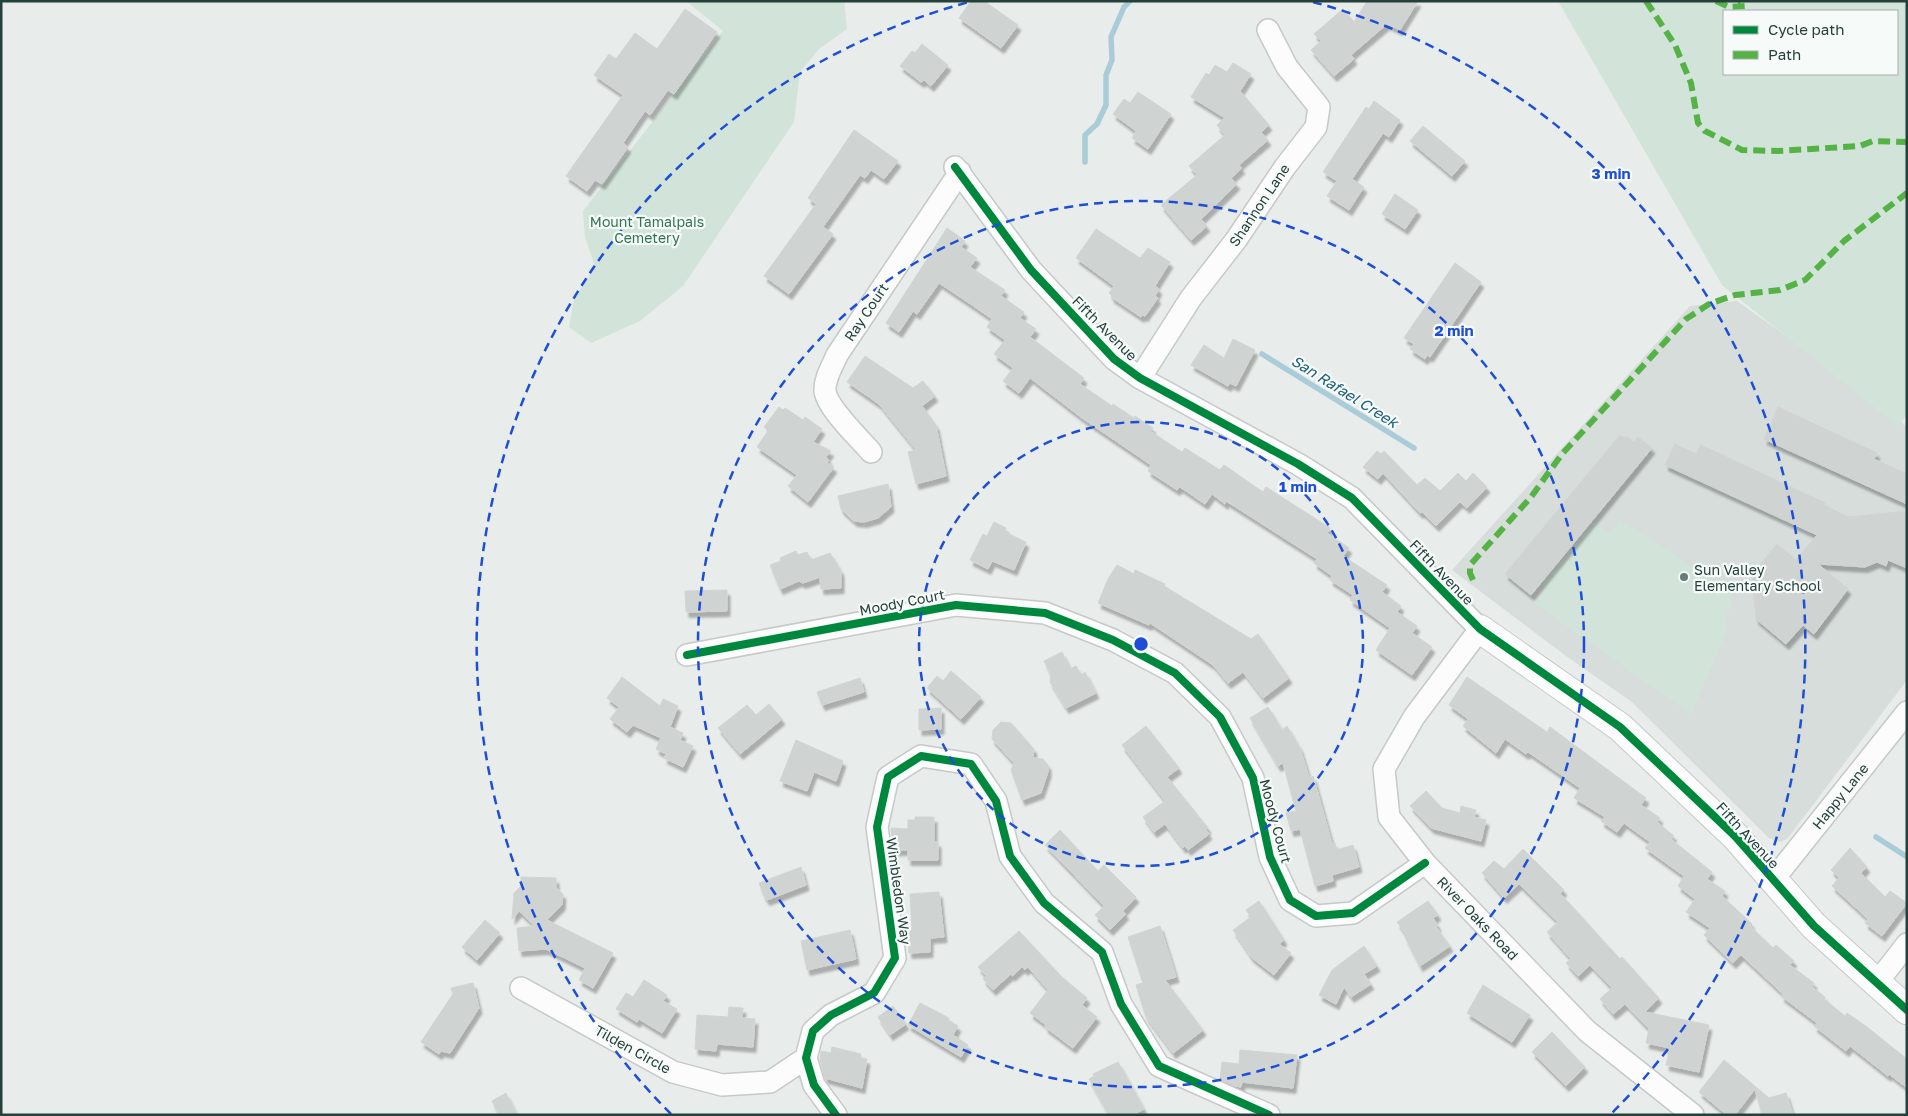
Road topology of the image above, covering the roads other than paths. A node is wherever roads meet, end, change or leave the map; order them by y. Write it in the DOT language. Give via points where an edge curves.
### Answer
graph roads {
  1 [pos="1268,30"];
  2 [pos="958,170"];
  3 [pos="1140,378"];
  4 [pos="871,452"];
  5 [pos="1480,629"];
  6 [pos="687,655"];
  7 [pos="1907,712"];
  8 [pos="1425,863"];
  9 [pos="1773,880"];
  10 [pos="1907,944"];
  11 [pos="1876,984"];
  12 [pos="521,988"];
  13 [pos="1907,1010"];
  14 [pos="806,1058"];
  15 [pos="836,1115"];
  16 [pos="1269,1115"];
  17 [pos="1693,1115"];
  1 -- 3 [label="street, Shannon Lane" via="1287,67 1319,107 1316,127 1191,298"];
  2 -- 3 [label="street, Fifth Avenue" via="1031,270 1114,359"];
  2 -- 4 [label="street, Ray Court" via="837,355 826,382 825,392 830,404"];
  3 -- 5 [label="street, Fifth Avenue" via="1298,464 1352,498"];
  5 -- 8 [label="street, River Oaks Road" via="1414,717 1384,769 1390,817"];
  5 -- 9 [label="street, Fifth Avenue" via="1620,727 1735,836"];
  6 -- 8 [label="street, Moody Court" via="956,605 1044,613 1113,640 1175,673 1220,717 1253,778 1270,857 1290,900 1316,916 1353,913"];
  7 -- 9 [label="street, Happy Lane"];
  8 -- 17 [label="street, River Oaks Road" via="1587,1031"];
  9 -- 11 [label="street, Fifth Avenue" via="1814,926"];
  10 -- 11 [label="street"];
  11 -- 13 [label="street, Fifth Avenue"];
  12 -- 14 [label="street, Tilden Circle" via="673,1072 722,1084 770,1082"];
  14 -- 15 [label="street, Wimbledon Way" via="814,1084"];
  14 -- 16 [label="street, Wimbledon Way" via="812,1031 831,1015 874,993 895,958 877,827 888,777 921,756 970,764 996,801 1010,856 1044,903 1102,952 1122,1004 1159,1066"];
}
